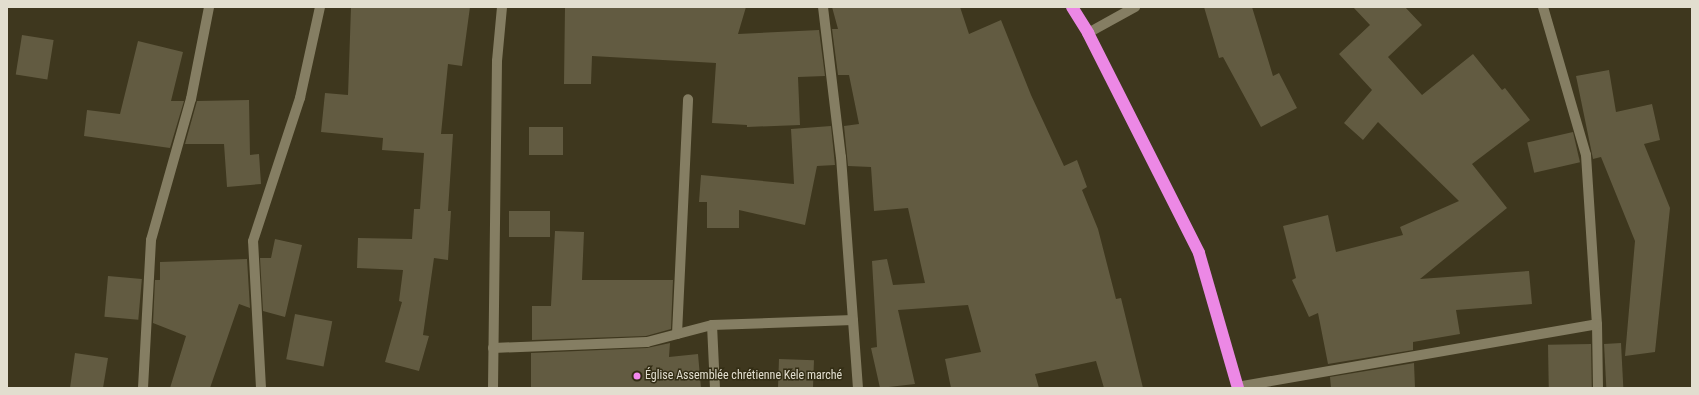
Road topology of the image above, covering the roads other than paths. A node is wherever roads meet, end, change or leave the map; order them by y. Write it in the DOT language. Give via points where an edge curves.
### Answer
graph roads {
  1 [pos="209,7"];
  2 [pos="320,7"];
  3 [pos="502,7"];
  4 [pos="823,7"];
  5 [pos="1072,7"];
  6 [pos="1135,7"];
  7 [pos="1544,7"];
  8 [pos="1088,32"];
  9 [pos="688,99"];
  10 [pos="853,320"];
  11 [pos="1597,324"];
  12 [pos="712,325"];
  13 [pos="677,334"];
  14 [pos="493,348"];
  15 [pos="143,388"];
  16 [pos="261,388"];
  17 [pos="493,388"];
  18 [pos="715,388"];
  19 [pos="858,388"];
  20 [pos="1238,388"];
  21 [pos="1598,388"];
  1 -- 15 [label="street" via="191,99 151,240"];
  2 -- 16 [label="street" via="300,98 253,241"];
  3 -- 14 [label="street" via="497,61"];
  4 -- 10 [label="street" via="841,157"];
  5 -- 8 [label="highway"];
  6 -- 8 [label="street"];
  7 -- 11 [label="street" via="1586,155"];
  8 -- 20 [label="highway" via="1199,253"];
  9 -- 13 [label="street"];
  10 -- 12 [label="street"];
  10 -- 19 [label="street"];
  11 -- 20 [label="street"];
  11 -- 21 [label="street"];
  12 -- 13 [label="street"];
  12 -- 18 [label="street"];
  13 -- 14 [label="street" via="647,342"];
  14 -- 17 [label="street"];
}
